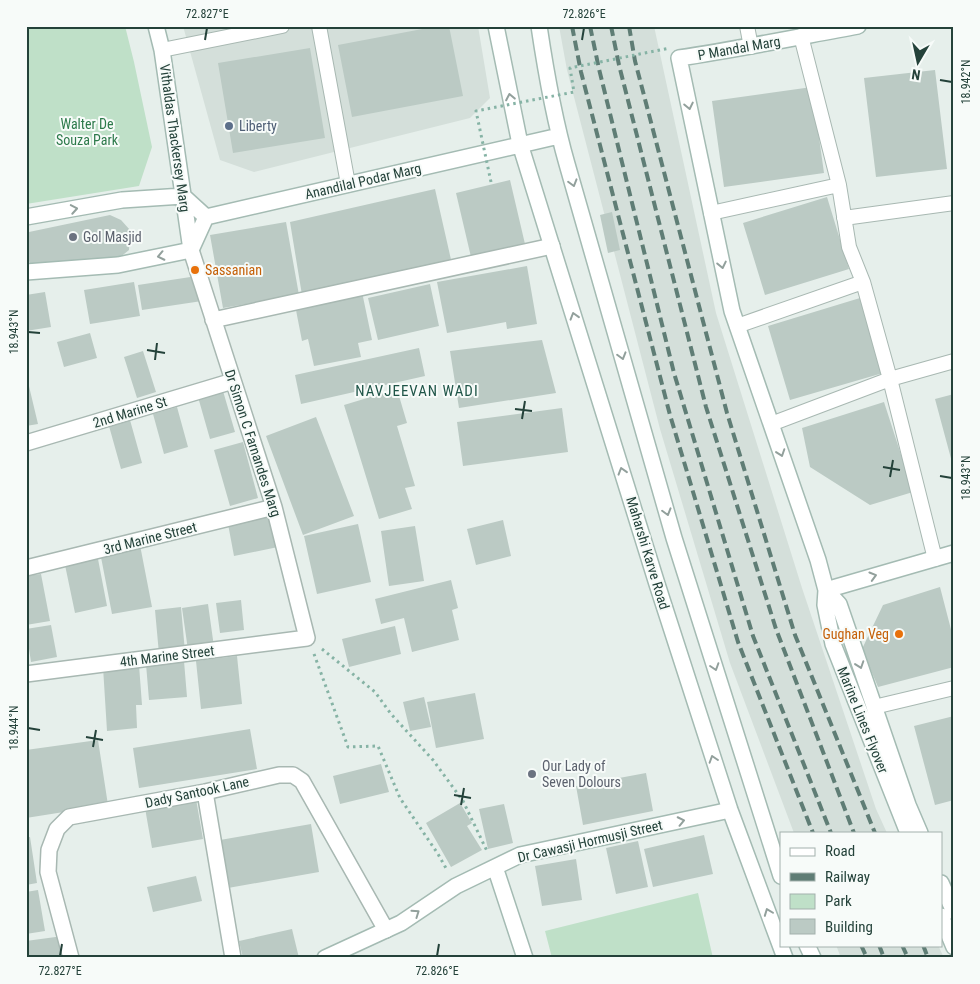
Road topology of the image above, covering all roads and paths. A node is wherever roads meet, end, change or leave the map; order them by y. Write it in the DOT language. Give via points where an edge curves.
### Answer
graph roads {
  1 [pos="156,26"];
  2 [pos="282,26"];
  3 [pos="319,26"];
  4 [pos="496,26"];
  5 [pos="539,26"];
  6 [pos="746,26"];
  7 [pos="858,26"];
  8 [pos="801,36"];
  9 [pos="751,47"];
  10 [pos="162,50"];
  11 [pos="675,53"];
  12 [pos="559,136"];
  13 [pos="520,144"];
  14 [pos="491,182"];
  15 [pos="348,184"];
  16 [pos="839,186"];
  17 [pos="183,196"];
  18 [pos="954,203"];
  19 [pos="711,213"];
  20 [pos="26,217"];
  21 [pos="206,217"];
  22 [pos="844,218"];
  23 [pos="552,246"];
  24 [pos="191,250"];
  25 [pos="26,272"];
  26 [pos="863,282"];
  27 [pos="213,320"];
  28 [pos="737,326"];
  29 [pos="954,361"];
  30 [pos="890,379"];
  31 [pos="233,381"];
  32 [pos="771,424"];
  33 [pos="26,443"];
  34 [pos="274,507"];
  35 [pos="954,553"];
  36 [pos="935,558"];
  37 [pos="26,568"];
  38 [pos="826,590"];
  39 [pos="307,638"];
  40 [pos="26,674"];
  41 [pos="954,688"];
  42 [pos="874,706"];
  43 [pos="205,792"];
  44 [pos="730,810"];
  45 [pos="908,832"];
  46 [pos="920,832"];
  47 [pos="495,867"];
  48 [pos="780,873"];
  49 [pos="942,885"];
  50 [pos="456,886"];
  51 [pos="954,912"];
  52 [pos="942,918"];
  53 [pos="386,930"];
  54 [pos="780,945"];
  55 [pos="781,946"];
  56 [pos="807,946"];
  57 [pos="954,947"];
  58 [pos="71,958"];
  59 [pos="233,958"];
  60 [pos="325,958"];
  61 [pos="525,958"];
  62 [pos="785,958"];
  63 [pos="813,958"];
  1 -- 10 [label="street, Vithaldas Thackersey Marg"];
  2 -- 10 [label="lane"];
  3 -- 15 [label="lane"];
  13 -- 4 [label="street, Maharshi Karve Road, one-way"];
  5 -- 12 [label="street"];
  6 -- 9 [label="lane"];
  7 -- 8 [label="street, P Mandal Marg"];
  8 -- 9 [label="street, P Mandal Marg"];
  8 -- 16 [label="lane"];
  9 -- 11 [label="street, P Mandal Marg"];
  10 -- 17 [label="street, Vithaldas Thackersey Marg"];
  11 -- 14 [label="path, bridge" via="570,68 574,92 476,111"];
  11 -- 19 [label="street, one-way"];
  12 -- 13 [label="street"];
  12 -- 48 [label="street, one-way" via="674,538"];
  13 -- 15 [label="street, Anandilal Podar Marg"];
  13 -- 23 [label="street, Maharshi Karve Road"];
  15 -- 21 [label="street, Anandilal Podar Marg"];
  16 -- 19 [label="lane"];
  16 -- 22 [label="lane"];
  20 -- 17 [label="street, one-way" via="122,200"];
  17 -- 21 [label="street"];
  17 -- 24 [label="street, Vithaldas Thackersey Marg"];
  18 -- 22 [label="lane"];
  19 -- 28 [label="street, one-way"];
  21 -- 24 [label="street"];
  22 -- 26 [label="lane" via="848,247"];
  23 -- 27 [label="street"];
  44 -- 23 [label="street, Maharshi Karve Road, one-way"];
  24 -- 25 [label="street, one-way" via="118,265"];
  24 -- 27 [label="street, Dr Simon C Farnandes Marg"];
  26 -- 28 [label="lane"];
  26 -- 30 [label="lane"];
  27 -- 31 [label="street, Dr Simon C Farnandes Marg"];
  28 -- 32 [label="street"];
  29 -- 30 [label="lane"];
  30 -- 32 [label="lane"];
  30 -- 36 [label="lane"];
  31 -- 33 [label="street, 2nd Marine St"];
  31 -- 34 [label="street, Dr Simon C Farnandes Marg"];
  32 -- 38 [label="street, one-way"];
  34 -- 37 [label="street, 3rd Marine Street"];
  34 -- 39 [label="street, Dr Simon C Farnandes Marg"];
  35 -- 36 [label="street"];
  38 -- 36 [label="street, one-way"];
  38 -- 42 [label="street, one-way" via="839,604"];
  38 -- 45 [label="street, Marine Lines Flyover" via="825,605 833,644"];
  39 -- 40 [label="street, 4th Marine Street"];
  39 -- 47 [label="path" via="375,692 433,760 463,801"];
  39 -- 50 [label="path" via="348,747 378,746 400,798"];
  41 -- 42 [label="lane"];
  42 -- 46 [label="street"];
  43 -- 53 [label="street, Dady Santook Lane" via="293,774 302,781"];
  43 -- 58 [label="street, Dady Santook Lane" via="69,817 57,829 49,850 48,872"];
  43 -- 59 [label="street"];
  47 -- 44 [label="street, Dr Cawasji Hormusji Street, one-way" via="520,855"];
  54 -- 44 [label="street, Maharshi Karve Road, one-way"];
  47 -- 50 [label="street, Dr Cawasji Hormusji Street"];
  47 -- 61 [label="street"];
  49 -- 51 [label="street"];
  53 -- 50 [label="street, Dr Cawasji Hormusji Street, one-way"];
  52 -- 57 [label="street"];
  53 -- 60 [label="street, Dr Cawasji Hormusji Street"];
  62 -- 55 [label="street, Maharshi Karve Road, one-way"];
  56 -- 63 [label="street"];
}
